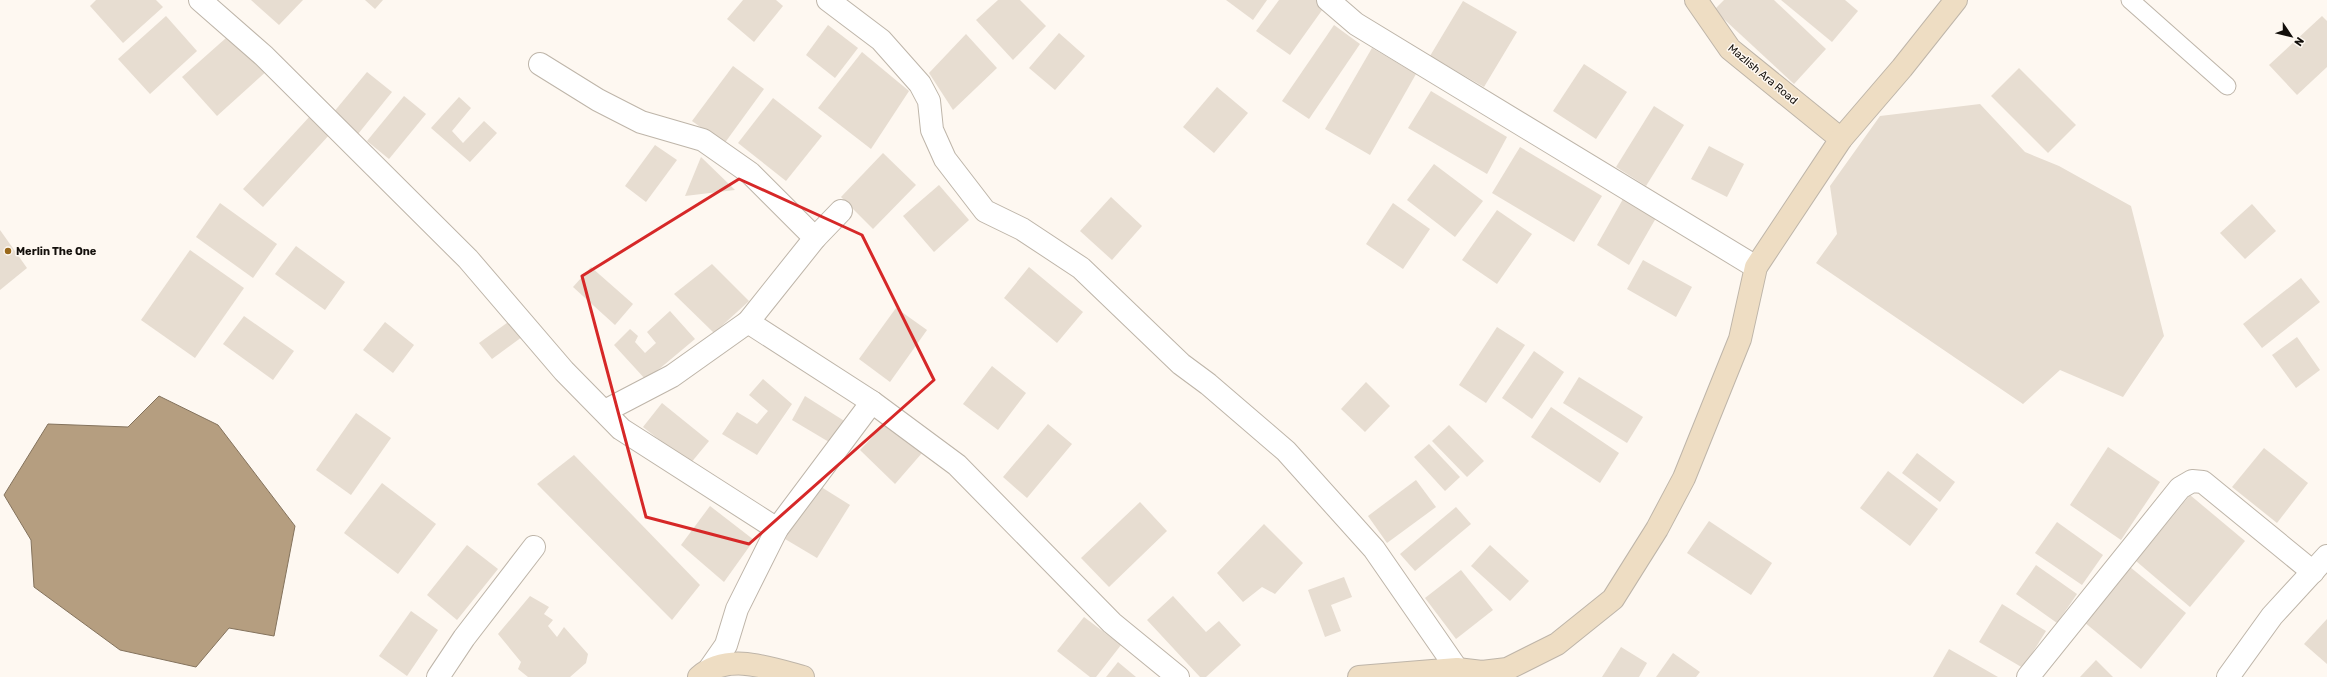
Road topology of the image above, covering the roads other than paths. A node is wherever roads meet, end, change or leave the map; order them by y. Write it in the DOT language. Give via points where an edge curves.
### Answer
graph roads {
  1 [pos="200,0"];
  2 [pos="828,0"];
  3 [pos="1328,0"];
  4 [pos="1696,0"];
  5 [pos="1956,0"];
  6 [pos="2130,0"];
  7 [pos="540,64"];
  8 [pos="2227,86"];
  9 [pos="1842,139"];
  10 [pos="841,211"];
  11 [pos="815,238"];
  12 [pos="1756,267"];
  13 [pos="748,322"];
  14 [pos="872,402"];
  15 [pos="605,411"];
  16 [pos="777,529"];
  17 [pos="534,547"];
  18 [pos="2320,564"];
  19 [pos="1457,669"];
  20 [pos="704,672"];
  21 [pos="1508,673"];
  22 [pos="438,677"];
  23 [pos="802,677"];
  24 [pos="1178,677"];
  25 [pos="1359,677"];
  26 [pos="2028,677"];
  27 [pos="2228,677"];
  1 -- 15 [label="street" via="264,56 468,259 564,371"];
  2 -- 19 [label="street" via="881,40 920,84 929,101 932,130 944,159 985,211 1022,229 1081,268 1181,364 1286,451 1374,549"];
  3 -- 12 [label="street" via="1356,24"];
  4 -- 9 [label="street, Mazlish Ara Road" via="1730,49"];
  5 -- 9 [label="street"];
  6 -- 8 [label="lane"];
  7 -- 11 [label="street" via="598,100 641,122 703,140 750,173"];
  9 -- 12 [label="street"];
  10 -- 11 [label="street"];
  11 -- 13 [label="street"];
  12 -- 21 [label="street" via="1740,338 1684,478 1657,529 1613,599 1557,644"];
  13 -- 14 [label="street"];
  13 -- 15 [label="street" via="672,376"];
  14 -- 16 [label="street"];
  14 -- 24 [label="street" via="957,465 1112,622"];
  15 -- 16 [label="street" via="627,433"];
  16 -- 20 [label="street" via="737,609 726,645"];
  17 -- 22 [label="street" via="464,638"];
  18 -- 26 [label="street" via="2203,482 2192,481 2180,488"];
  18 -- 27 [label="street" via="2272,616"];
  19 -- 21 [label="street"];
  19 -- 25 [label="street"];
  20 -- 23 [label="street" via="737,662"];
}
